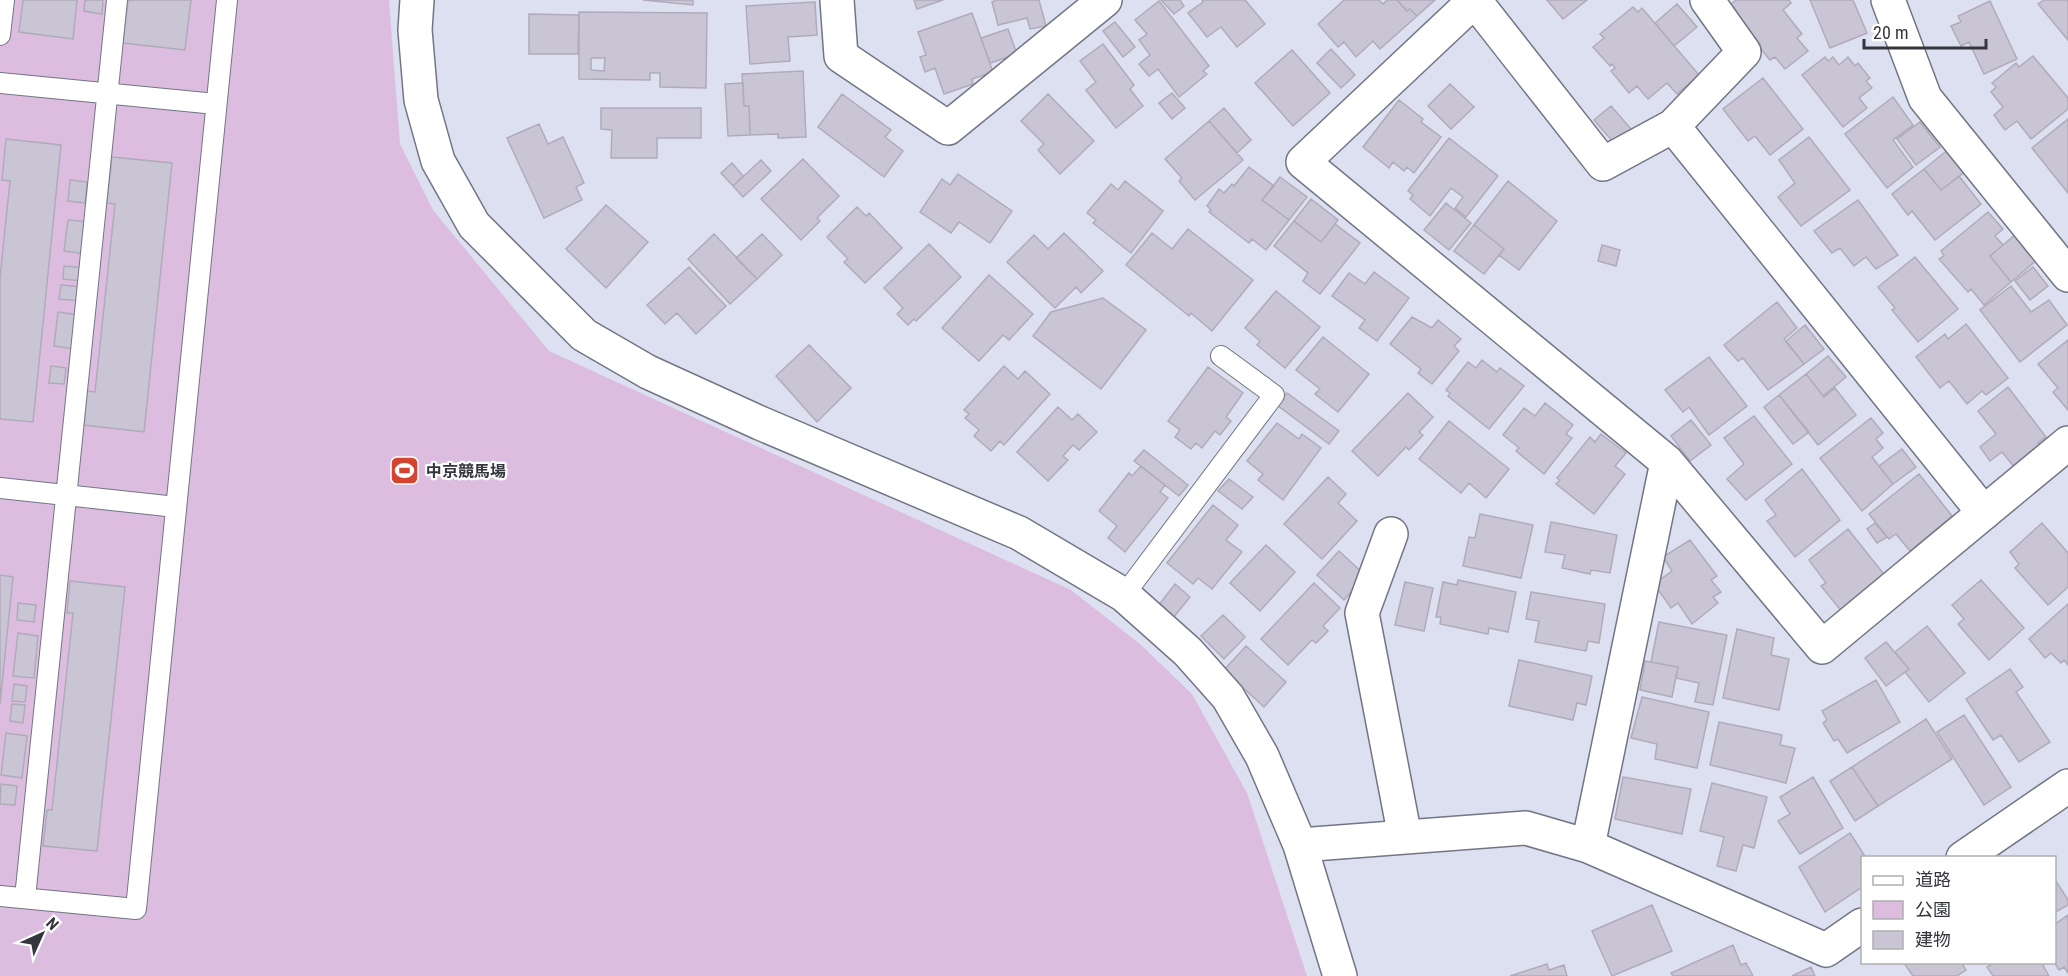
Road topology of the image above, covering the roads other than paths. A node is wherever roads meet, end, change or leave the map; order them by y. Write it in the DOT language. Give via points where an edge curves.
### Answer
graph roads {
  1 [pos="4,0"];
  2 [pos="117,0"];
  3 [pos="227,0"];
  4 [pos="417,0"];
  5 [pos="837,0"];
  6 [pos="1105,0"];
  7 [pos="1707,0"];
  8 [pos="1888,0"];
  9 [pos="1475,1"];
  10 [pos="0,36"];
  11 [pos="0,83"];
  12 [pos="108,94"];
  13 [pos="216,104"];
  14 [pos="1673,126"];
  15 [pos="2068,275"];
  16 [pos="1221,356"];
  17 [pos="2068,444"];
  18 [pos="1667,462"];
  19 [pos="0,488"];
  20 [pos="66,495"];
  21 [pos="176,507"];
  22 [pos="1984,513"];
  23 [pos="1392,534"];
  24 [pos="1124,595"];
  25 [pos="2068,786"];
  26 [pos="1405,837"];
  27 [pos="1300,845"];
  28 [pos="1588,846"];
  29 [pos="1966,856"];
  30 [pos="0,896"];
  31 [pos="25,898"];
  32 [pos="1861,926"];
  33 [pos="1340,976"];
  1 -- 10 [label="lane"];
  2 -- 12 [label="lane"];
  3 -- 13 [label="lane"];
  4 -- 24 [label="street" via="415,30 421,100 438,161 474,225 584,335 648,372 1019,533"];
  5 -- 6 [label="street" via="841,56 948,128"];
  7 -- 14 [label="street" via="1744,52"];
  8 -- 15 [label="street" via="1925,98"];
  9 -- 14 [label="street" via="1603,164"];
  9 -- 18 [label="street" via="1302,162"];
  11 -- 12 [label="lane"];
  12 -- 13 [label="lane"];
  12 -- 20 [label="lane"];
  13 -- 21 [label="lane"];
  14 -- 22 [label="street"];
  16 -- 24 [label="lane" via="1274,395"];
  17 -- 22 [label="street"];
  18 -- 22 [label="street" via="1821,647"];
  18 -- 28 [label="street"];
  19 -- 20 [label="lane"];
  20 -- 21 [label="lane"];
  20 -- 31 [label="lane"];
  21 -- 31 [label="lane" via="136,909"];
  23 -- 26 [label="street" via="1362,613"];
  24 -- 27 [label="street" via="1188,652 1228,697 1262,756"];
  25 -- 29 [label="street"];
  26 -- 27 [label="street"];
  26 -- 28 [label="street" via="1526,828"];
  27 -- 33 [label="street"];
  28 -- 32 [label="street" via="1826,950"];
  30 -- 31 [label="lane"];
}
